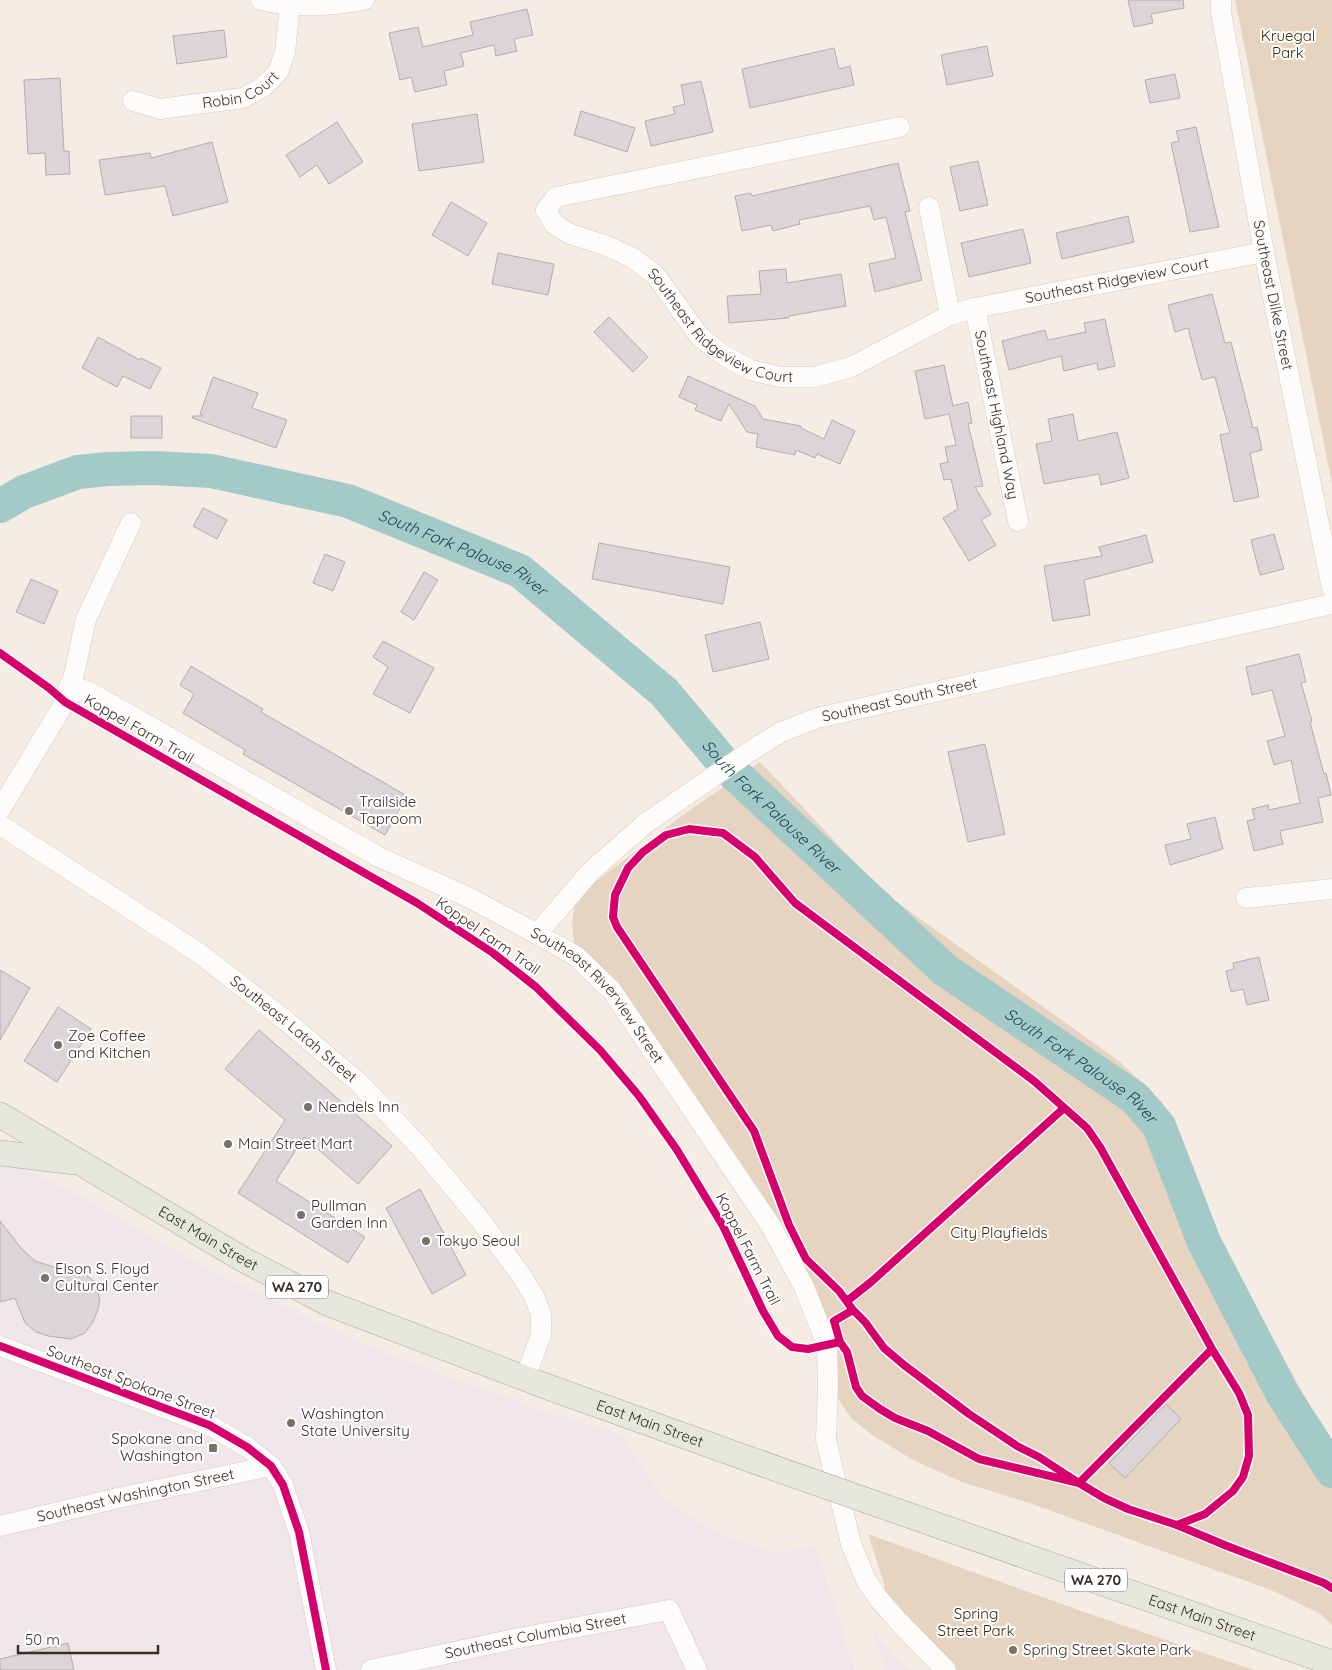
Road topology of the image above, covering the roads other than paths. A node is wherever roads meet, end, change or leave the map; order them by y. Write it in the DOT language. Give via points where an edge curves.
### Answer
graph roads {
  1 [pos="261,0"];
  2 [pos="364,0"];
  3 [pos="1221,0"];
  4 [pos="290,6"];
  5 [pos="133,102"];
  6 [pos="900,127"];
  7 [pos="929,207"];
  8 [pos="1264,252"];
  9 [pos="975,308"];
  10 [pos="950,315"];
  11 [pos="1018,521"];
  12 [pos="131,523"];
  13 [pos="1332,588"];
  14 [pos="1332,604"];
  15 [pos="65,702"];
  16 [pos="0,810"];
  17 [pos="0,825"];
  18 [pos="1332,889"];
  19 [pos="1246,898"];
  20 [pos="537,934"];
  21 [pos="0,1114"];
  22 [pos="0,1153"];
  23 [pos="84,1164"];
  24 [pos="0,1346"];
  25 [pos="525,1378"];
  26 [pos="270,1466"];
  27 [pos="0,1526"];
  28 [pos="1328,1661"];
  29 [pos="326,1670"];
  30 [pos="371,1670"];
  31 [pos="697,1670"];
  32 [pos="946,1670"];
  1 -- 4 [label="street"];
  2 -- 4 [label="street"];
  3 -- 8 [label="street, Southeast Dilke Street"];
  4 -- 5 [label="street, Robin Court" via="285,52 278,72 263,88 244,98 160,109"];
  6 -- 10 [label="street, Southeast Ridgeview Court" via="556,197 546,210 554,224 570,234 633,258 656,276 700,337 750,370 781,377 815,377 851,367"];
  7 -- 10 [label="street"];
  8 -- 9 [label="street, Southeast Ridgeview Court"];
  8 -- 13 [label="street, Southeast Dilke Street"];
  9 -- 10 [label="street, Southeast Ridgeview Court"];
  9 -- 11 [label="street, Southeast Highland Way"];
  12 -- 15 [label="street" via="86,619"];
  14 -- 20 [label="street, Southeast South Street" via="817,718 781,732 646,823 590,872"];
  15 -- 16 [label="street"];
  15 -- 20 [label="street, Southeast Riverview Street" via="75,691 93,694 379,857 454,890"];
  17 -- 25 [label="street, Southeast Latah Street" via="199,953 359,1083 419,1146 478,1217 534,1296 540,1314 541,1334"];
  18 -- 19 [label="street"];
  20 -- 32 [label="street, Southeast Riverview Street" via="576,956 612,990 771,1226 804,1287 827,1346 826,1440 851,1544 866,1580 878,1598"];
  21 -- 23 [label="main road, East Main Street / WA 270"];
  22 -- 23 [label="main road"];
  23 -- 25 [label="main road, East Main Street / WA 270" via="244,1260 328,1303"];
  24 -- 26 [label="street, Southeast Spokane Street" via="209,1424 247,1446"];
  25 -- 28 [label="main road, East Main Street / WA 270, bridge"];
  26 -- 27 [label="street, Southeast Washington Street"];
  26 -- 29 [label="street, Southeast Spokane Street" via="283,1485 299,1532"];
  30 -- 31 [label="street, Southeast Columbia Street" via="669,1610"];
}
